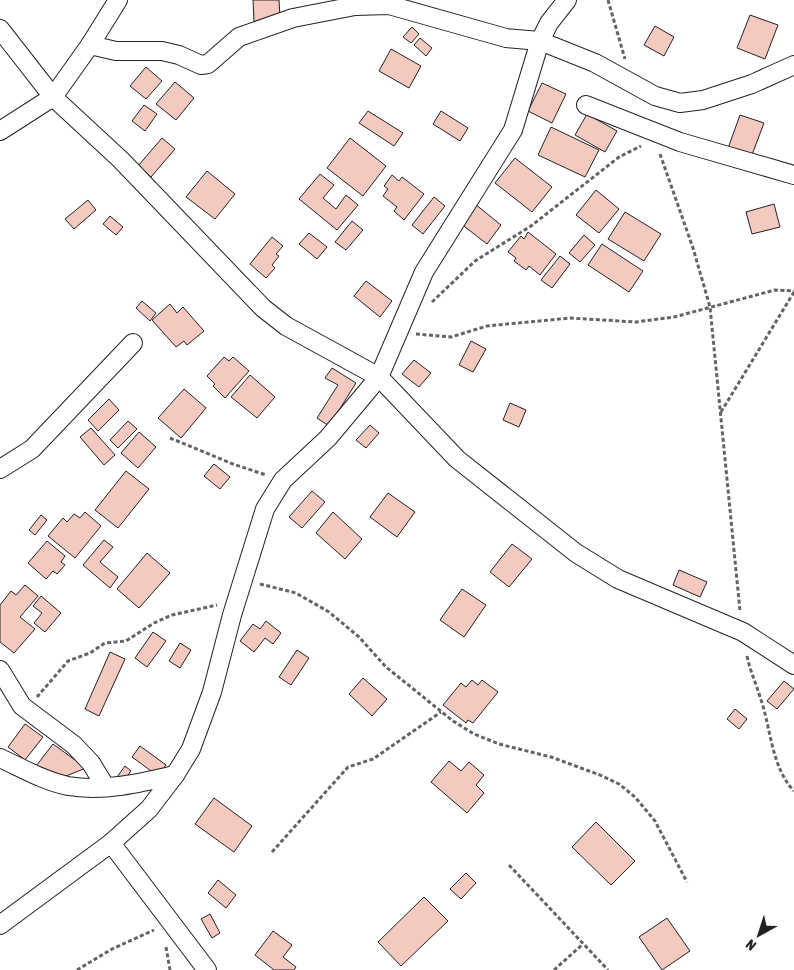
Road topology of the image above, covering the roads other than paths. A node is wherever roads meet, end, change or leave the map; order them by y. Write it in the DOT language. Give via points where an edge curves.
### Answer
graph roads {
  1 [pos="118,0"];
  2 [pos="566,0"];
  3 [pos="0,29"];
  4 [pos="540,41"];
  5 [pos="90,45"];
  6 [pos="6,48"];
  7 [pos="794,65"];
  8 [pos="53,96"];
  9 [pos="586,105"];
  10 [pos="0,131"];
  11 [pos="794,175"];
  12 [pos="133,342"];
  13 [pos="379,377"];
  14 [pos="0,470"];
  15 [pos="794,665"];
  16 [pos="0,670"];
  17 [pos="0,758"];
  18 [pos="175,775"];
  19 [pos="105,786"];
  20 [pos="112,843"];
  21 [pos="0,925"];
  22 [pos="207,970"];
  1 -- 5 [label="street"];
  2 -- 4 [label="street"];
  3 -- 6 [label="street"];
  4 -- 5 [label="street" via="506,38 389,5 356,6 293,18 239,37 208,64 201,65 162,51 116,51"];
  4 -- 7 [label="street" via="595,63 655,96 680,104 752,84"];
  4 -- 13 [label="street" via="513,130 424,272"];
  5 -- 8 [label="street"];
  6 -- 8 [label="street"];
  8 -- 10 [label="street"];
  8 -- 13 [label="street" via="121,160 263,308 286,326"];
  9 -- 11 [label="street" via="655,136"];
  12 -- 14 [label="street" via="32,449"];
  13 -- 15 [label="street" via="457,458 576,553 618,579 743,632"];
  13 -- 18 [label="street" via="328,438 283,480 271,499 258,525 212,692 191,749"];
  16 -- 19 [label="street" via="22,706 74,745 91,763"];
  17 -- 19 [label="street" via="60,783 88,788"];
  18 -- 19 [label="street" via="128,785"];
  18 -- 20 [label="street" via="149,809"];
  20 -- 21 [label="street"];
  20 -- 22 [label="street"];
}
